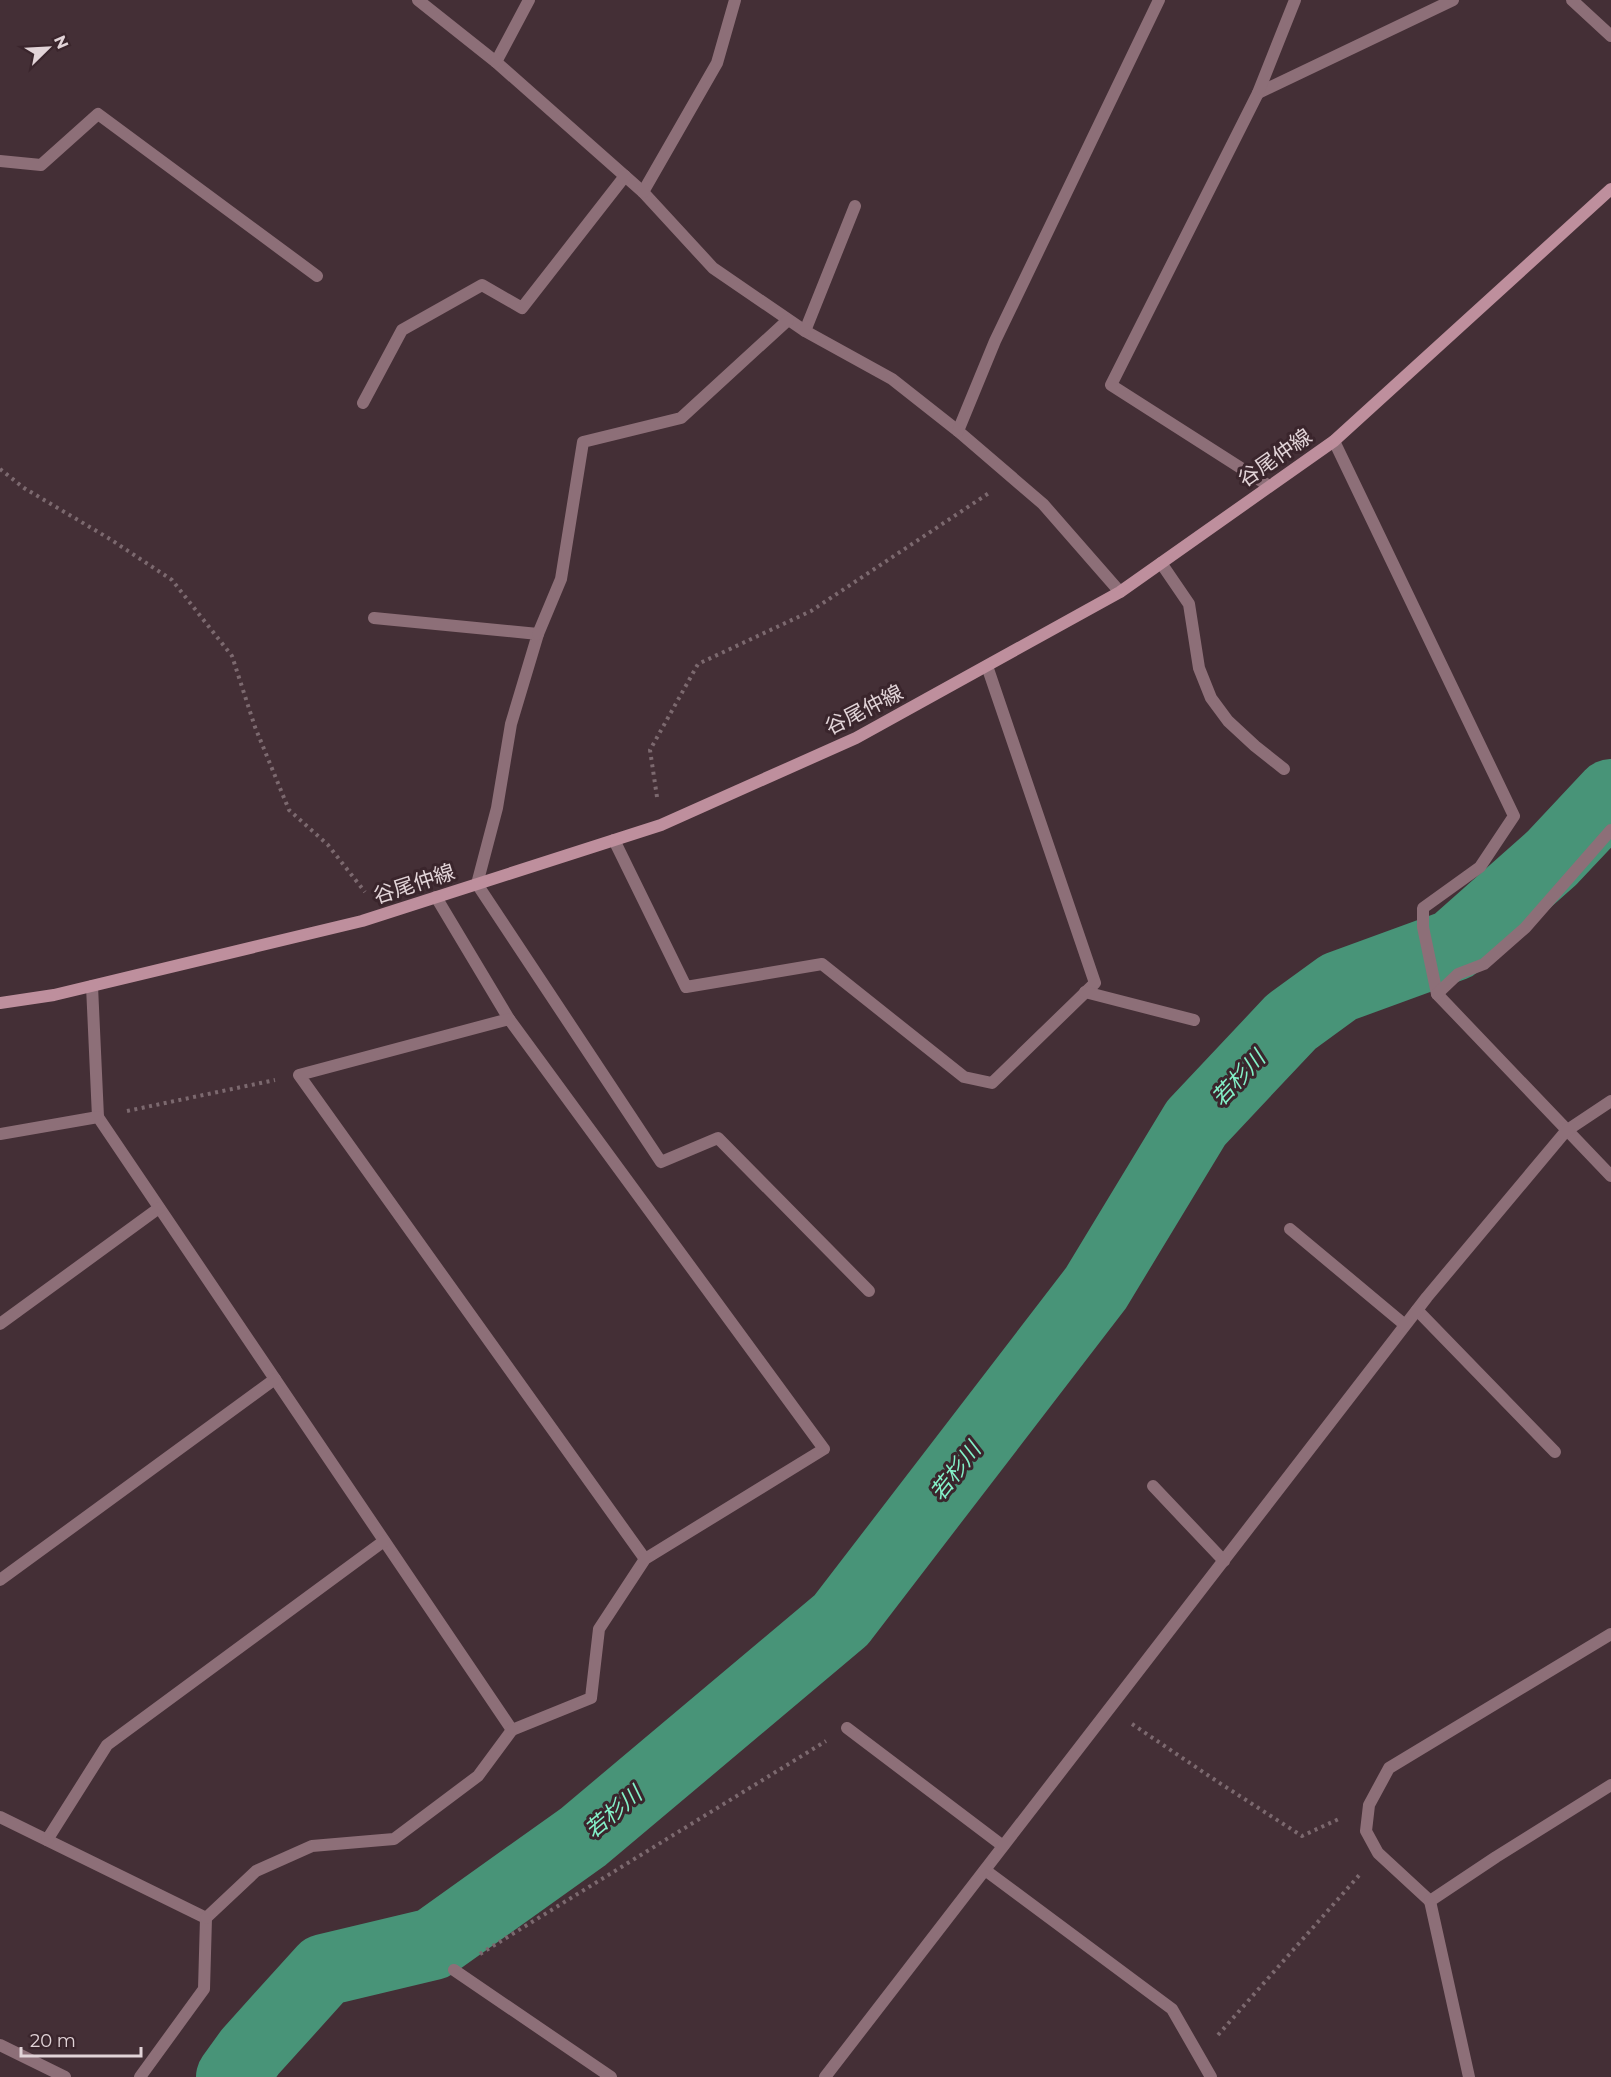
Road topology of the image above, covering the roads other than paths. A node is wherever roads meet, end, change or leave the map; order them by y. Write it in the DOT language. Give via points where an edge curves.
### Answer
graph roads {
  1 [pos="418,0"];
  2 [pos="529,0"];
  3 [pos="735,0"];
  4 [pos="1159,0"];
  5 [pos="1295,0"];
  6 [pos="1453,0"];
  7 [pos="1572,0"];
  8 [pos="1611,36"];
  9 [pos="496,63"];
  10 [pos="1258,93"];
  11 [pos="0,160"];
  12 [pos="626,176"];
  13 [pos="1611,189"];
  14 [pos="643,192"];
  15 [pos="855,206"];
  16 [pos="317,276"];
  17 [pos="788,320"];
  18 [pos="805,331"];
  19 [pos="363,403"];
  20 [pos="958,431"];
  21 [pos="1334,441"];
  22 [pos="1269,486"];
  23 [pos="1161,563"];
  24 [pos="1120,592"];
  25 [pos="374,618"];
  26 [pos="538,634"];
  27 [pos="987,666"];
  28 [pos="1284,769"];
  29 [pos="1611,830"];
  30 [pos="614,840"];
  31 [pos="477,884"];
  32 [pos="436,897"];
  33 [pos="92,986"];
  34 [pos="1085,992"];
  35 [pos="1437,994"];
  36 [pos="0,1002"];
  37 [pos="509,1019"];
  38 [pos="1194,1020"];
  39 [pos="1611,1101"];
  40 [pos="98,1117"];
  41 [pos="1566,1131"];
  42 [pos="0,1134"];
  43 [pos="1611,1176"];
  44 [pos="159,1208"];
  45 [pos="1290,1229"];
  46 [pos="869,1291"];
  47 [pos="1416,1310"];
  48 [pos="0,1324"];
  49 [pos="1405,1325"];
  50 [pos="275,1379"];
  51 [pos="1555,1452"];
  52 [pos="1153,1486"];
  53 [pos="384,1540"];
  54 [pos="645,1559"];
  55 [pos="1224,1561"];
  56 [pos="0,1580"];
  57 [pos="1611,1634"];
  58 [pos="848,1728"];
  59 [pos="513,1730"];
  60 [pos="1611,1785"];
  61 [pos="0,1817"];
  62 [pos="47,1840"];
  63 [pos="1003,1846"];
  64 [pos="985,1870"];
  65 [pos="1430,1901"];
  66 [pos="206,1918"];
  67 [pos="454,1970"];
  68 [pos="0,2045"];
  69 [pos="65,2077"];
  70 [pos="140,2077"];
  71 [pos="611,2077"];
  72 [pos="825,2077"];
  73 [pos="1211,2077"];
  74 [pos="1468,2077"];
  1 -- 9 [label="street"];
  2 -- 9 [label="street"];
  3 -- 14 [label="street" via="717,63"];
  4 -- 20 [label="street" via="995,341"];
  5 -- 10 [label="street"];
  6 -- 10 [label="street"];
  7 -- 8 [label="street"];
  9 -- 12 [label="street"];
  10 -- 22 [label="street" via="1111,385"];
  11 -- 16 [label="street" via="41,165 98,114"];
  12 -- 14 [label="street"];
  12 -- 19 [label="street" via="522,308 482,285 402,330"];
  13 -- 21 [label="main road, 谷尾仲線"];
  14 -- 17 [label="street" via="713,268"];
  15 -- 18 [label="street"];
  17 -- 18 [label="street"];
  17 -- 26 [label="street" via="681,418 583,442 561,579"];
  18 -- 20 [label="street" via="892,379"];
  20 -- 24 [label="street" via="1043,504"];
  21 -- 22 [label="main road, 谷尾仲線"];
  21 -- 35 [label="street" via="1514,816 1480,867 1423,908 1423,927"];
  22 -- 23 [label="main road, 谷尾仲線"];
  23 -- 24 [label="main road, 谷尾仲線"];
  23 -- 28 [label="street" via="1189,604 1199,668 1211,698 1228,721"];
  24 -- 27 [label="main road, 谷尾仲線"];
  25 -- 26 [label="street"];
  26 -- 31 [label="street" via="511,723 497,808"];
  27 -- 30 [label="main road, 谷尾仲線" via="856,738 661,825"];
  27 -- 34 [label="street" via="1095,983"];
  29 -- 35 [label="street" via="1525,928 1484,964 1458,974"];
  30 -- 31 [label="main road, 谷尾仲線"];
  30 -- 34 [label="street" via="686,987 822,964 964,1077 992,1083"];
  31 -- 32 [label="main road, 谷尾仲線"];
  31 -- 46 [label="street" via="661,1162 718,1138"];
  32 -- 33 [label="main road, 谷尾仲線" via="362,921"];
  32 -- 37 [label="street"];
  33 -- 36 [label="main road, 谷尾仲線"];
  33 -- 40 [label="street"];
  34 -- 38 [label="street"];
  35 -- 41 [label="street"];
  37 -- 54 [label="street" via="824,1449"];
  37 -- 54 [label="street" via="299,1075"];
  39 -- 41 [label="street"];
  40 -- 42 [label="street"];
  40 -- 44 [label="street"];
  41 -- 43 [label="street"];
  41 -- 47 [label="street"];
  44 -- 48 [label="street"];
  44 -- 50 [label="street"];
  45 -- 49 [label="street"];
  47 -- 49 [label="street"];
  47 -- 51 [label="street"];
  49 -- 55 [label="street"];
  50 -- 53 [label="street"];
  50 -- 56 [label="street"];
  52 -- 55 [label="street"];
  53 -- 59 [label="street"];
  53 -- 62 [label="street" via="107,1745"];
  54 -- 59 [label="street" via="599,1629 591,1698"];
  55 -- 63 [label="street"];
  57 -- 65 [label="street" via="1389,1768 1369,1805 1366,1831 1378,1853"];
  58 -- 63 [label="street"];
  59 -- 66 [label="street" via="478,1776 394,1839 312,1846 256,1871"];
  60 -- 65 [label="street"];
  61 -- 62 [label="street"];
  62 -- 66 [label="street"];
  63 -- 64 [label="street"];
  64 -- 72 [label="street"];
  64 -- 73 [label="street" via="1172,2009"];
  65 -- 74 [label="street"];
  66 -- 70 [label="street" via="204,1989"];
  67 -- 71 [label="street"];
  68 -- 69 [label="street"];
}
